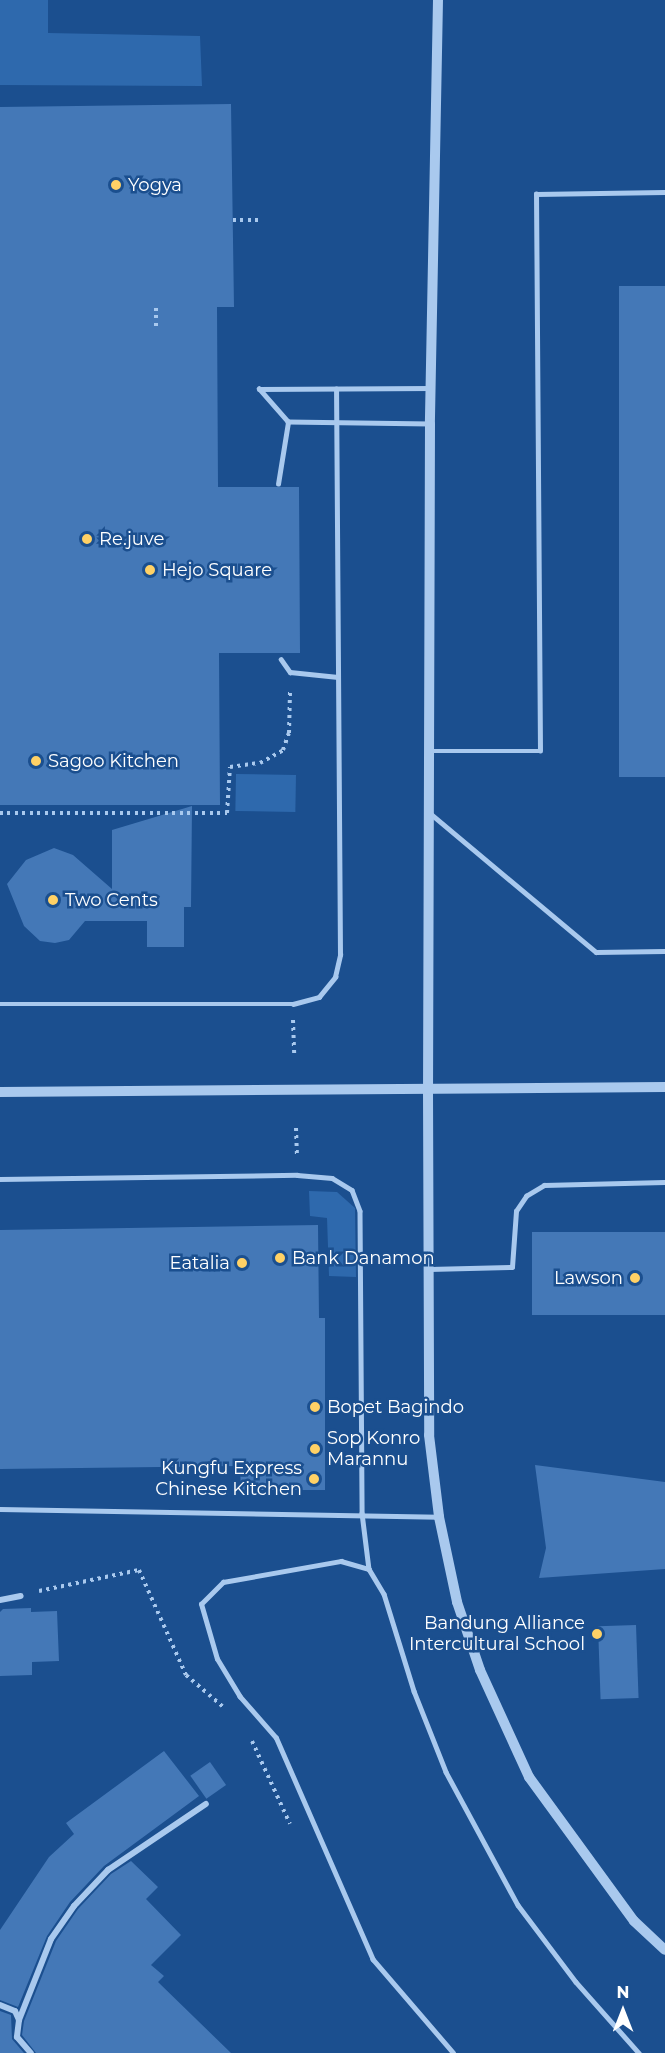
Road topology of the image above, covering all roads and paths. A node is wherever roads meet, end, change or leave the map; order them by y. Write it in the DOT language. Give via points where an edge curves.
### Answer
graph roads {
  1 [pos="438,0"];
  2 [pos="665,192"];
  3 [pos="233,220"];
  4 [pos="259,220"];
  5 [pos="156,308"];
  6 [pos="156,330"];
  7 [pos="431,388"];
  8 [pos="336,389"];
  9 [pos="288,422"];
  10 [pos="336,423"];
  11 [pos="430,423"];
  12 [pos="278,484"];
  13 [pos="281,659"];
  14 [pos="290,672"];
  15 [pos="338,677"];
  16 [pos="428,751"];
  17 [pos="429,812"];
  18 [pos="0,813"];
  19 [pos="665,951"];
  20 [pos="0,1004"];
  21 [pos="293,1004"];
  22 [pos="294,1053"];
  23 [pos="665,1087"];
  24 [pos="428,1090"];
  25 [pos="0,1092"];
  26 [pos="296,1128"];
  27 [pos="297,1175"];
  28 [pos="0,1179"];
  29 [pos="665,1182"];
  30 [pos="429,1269"];
  31 [pos="0,1509"];
  32 [pos="362,1513"];
  33 [pos="438,1517"];
  34 [pos="369,1569"];
  35 [pos="21,1596"];
  36 [pos="0,1600"];
  37 [pos="230,1712"];
  38 [pos="249,1736"];
  39 [pos="207,1804"];
  40 [pos="293,1830"];
  41 [pos="665,1950"];
  42 [pos="0,2005"];
  43 [pos="19,2020"];
  44 [pos="31,2053"];
  45 [pos="453,2053"];
  46 [pos="639,2053"];
  1 -- 7 [label="street"];
  2 -- 16 [label="lane" via="536,194 540,751"];
  3 -- 4 [label="path"];
  5 -- 6 [label="path"];
  7 -- 8 [label="lane"];
  7 -- 11 [label="street"];
  8 -- 9 [label="lane" via="259,389"];
  8 -- 10 [label="lane"];
  9 -- 10 [label="lane"];
  9 -- 12 [label="lane"];
  10 -- 11 [label="lane"];
  10 -- 15 [label="lane"];
  11 -- 16 [label="street"];
  13 -- 14 [label="lane"];
  14 -- 15 [label="lane"];
  14 -- 18 [label="path" via="289,733 283,750 260,763 230,767 227,813"];
  15 -- 21 [label="lane" via="339,956 335,977 319,997"];
  16 -- 17 [label="street"];
  17 -- 19 [label="lane" via="596,952"];
  17 -- 24 [label="street"];
  20 -- 21 [label="lane"];
  21 -- 22 [label="path"];
  23 -- 24 [label="street"];
  24 -- 25 [label="street"];
  24 -- 30 [label="street"];
  26 -- 27 [label="path"];
  27 -- 28 [label="lane"];
  27 -- 32 [label="lane" via="343,1182 358,1200"];
  29 -- 30 [label="lane" via="544,1185 526,1196 516,1211 512,1267"];
  30 -- 33 [label="street" via="429,1434"];
  31 -- 32 [label="lane"];
  32 -- 33 [label="lane"];
  32 -- 34 [label="lane"];
  33 -- 41 [label="street" via="457,1602 480,1670 529,1777 634,1921"];
  34 -- 45 [label="lane" via="341,1561 223,1582 201,1604 217,1659 240,1696 276,1738 370,1954"];
  34 -- 46 [label="lane" via="384,1594 414,1691 446,1772 518,1905 576,1982"];
  35 -- 36 [label="street"];
  35 -- 37 [label="path" via="139,1570 186,1675"];
  38 -- 40 [label="path"];
  39 -- 43 [label="street" via="108,1870 75,1906 51,1939"];
  42 -- 43 [label="street" via="15,2011"];
  43 -- 44 [label="street" via="17,2037"];
}
